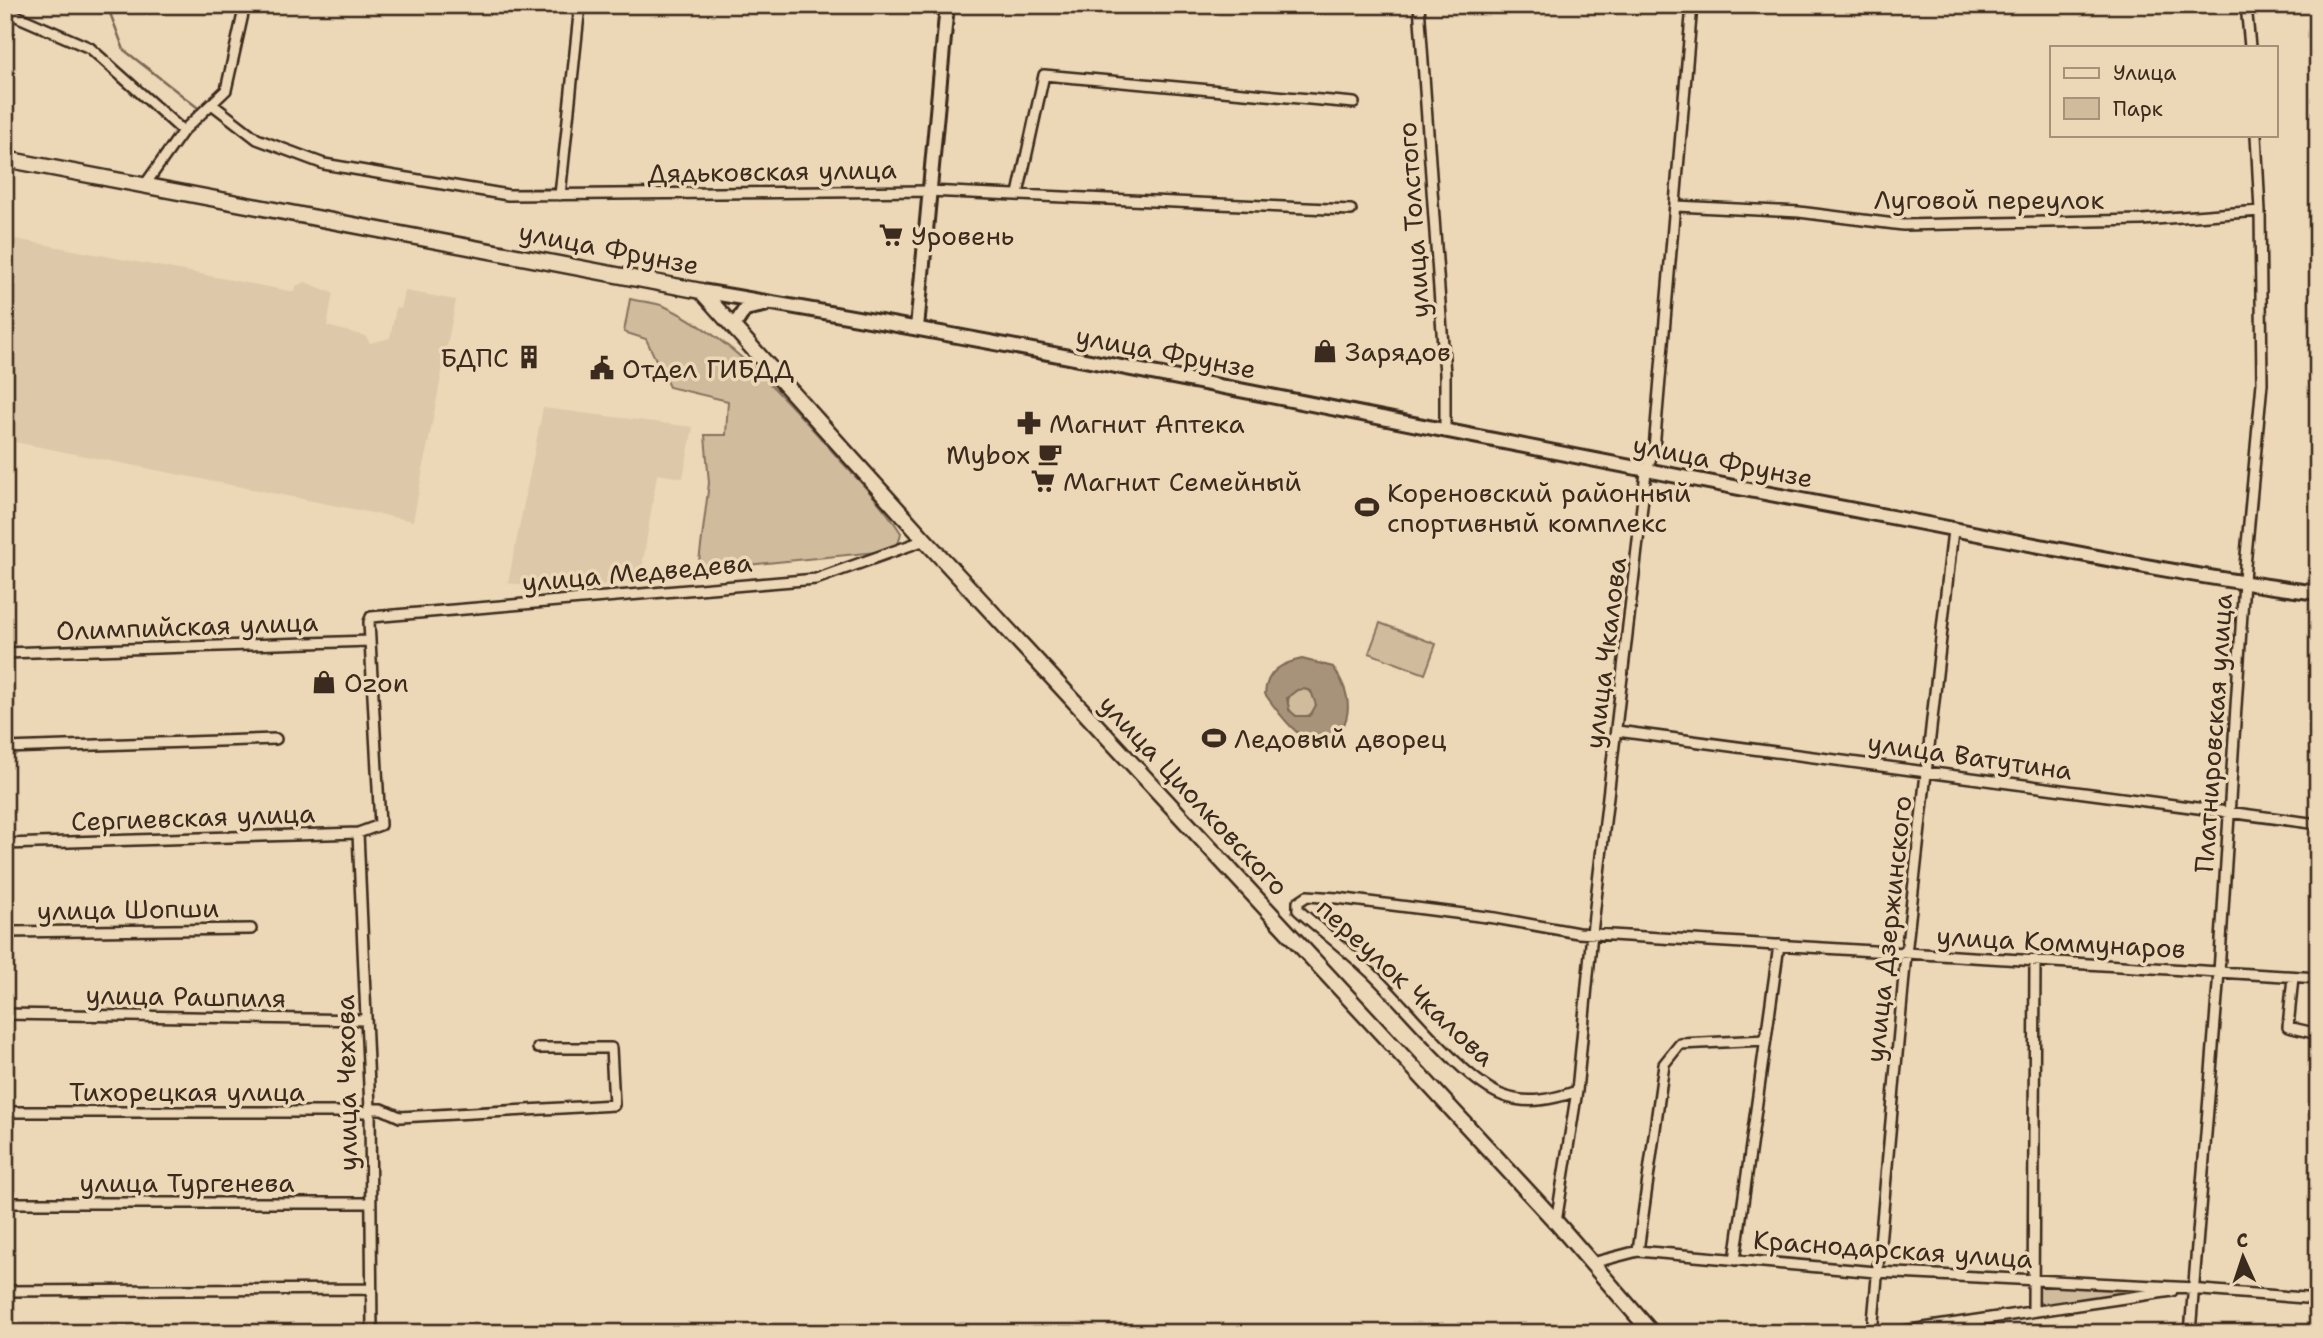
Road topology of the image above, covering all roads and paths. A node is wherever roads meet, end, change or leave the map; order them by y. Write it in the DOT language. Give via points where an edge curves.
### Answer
graph roads {
  1 [pos="245,5"];
  2 [pos="580,5"];
  3 [pos="947,5"];
  4 [pos="1419,5"];
  5 [pos="1692,5"];
  6 [pos="2246,5"];
  7 [pos="5,11"];
  8 [pos="2250,46"];
  9 [pos="1354,103"];
  10 [pos="213,105"];
  11 [pos="183,131"];
  12 [pos="2256,136"];
  13 [pos="5,159"];
  14 [pos="144,186"];
  15 [pos="928,191"];
  16 [pos="1018,194"];
  17 [pos="561,195"];
  18 [pos="1676,206"];
  19 [pos="1350,209"];
  20 [pos="2260,211"];
  21 [pos="701,291"];
  22 [pos="775,303"];
  23 [pos="734,326"];
  24 [pos="917,328"];
  25 [pos="1445,432"];
  26 [pos="1646,472"];
  27 [pos="1953,530"];
  28 [pos="925,540"];
  29 [pos="2244,584"];
  30 [pos="2318,593"];
  31 [pos="370,641"];
  32 [pos="5,653"];
  33 [pos="1617,732"];
  34 [pos="276,739"];
  35 [pos="5,748"];
  36 [pos="1925,771"];
  37 [pos="2229,813"];
  38 [pos="2318,824"];
  39 [pos="358,833"];
  40 [pos="5,844"];
  41 [pos="251,929"];
  42 [pos="5,932"];
  43 [pos="1592,933"];
  44 [pos="1779,945"];
  45 [pos="1906,954"];
  46 [pos="2035,960"];
  47 [pos="2219,972"];
  48 [pos="2293,977"];
  49 [pos="2318,978"];
  50 [pos="5,1014"];
  51 [pos="366,1020"];
  52 [pos="2318,1034"];
  53 [pos="1766,1040"];
  54 [pos="538,1048"];
  55 [pos="1577,1091"];
  56 [pos="370,1111"];
  57 [pos="5,1112"];
  58 [pos="5,1203"];
  59 [pos="369,1203"];
  60 [pos="1556,1222"];
  61 [pos="1638,1251"];
  62 [pos="1735,1260"];
  63 [pos="1591,1263"];
  64 [pos="1876,1272"];
  65 [pos="2032,1279"];
  66 [pos="2194,1288"];
  67 [pos="371,1289"];
  68 [pos="5,1291"];
  69 [pos="2318,1299"];
  70 [pos="2033,1310"];
  71 [pos="372,1333"];
  72 [pos="1653,1333"];
  73 [pos="1871,1333"];
  74 [pos="1889,1333"];
  75 [pos="2190,1333"];
  1 -- 10 [label="street" via="226,90"];
  2 -- 17 [label="street"];
  3 -- 15 [label="main road"];
  4 -- 25 [label="street, улица Толстого" via="1445,374"];
  5 -- 18 [label="street, улица Чкалова"];
  6 -- 8 [label="street"];
  7 -- 11 [label="street" via="90,48"];
  9 -- 16 [label="street" via="1044,75"];
  10 -- 11 [label="street"];
  10 -- 17 [label="street, Дядьковская улица" via="257,139 324,164 508,195"];
  11 -- 14 [label="street"];
  12 -- 20 [label="street, Платнировская улица"];
  13 -- 14 [label="main road, улица Фрунзе"];
  14 -- 21 [label="main road, улица Фрунзе"];
  15 -- 16 [label="street, Дядьковская улица"];
  15 -- 17 [label="street, Дядьковская улица"];
  15 -- 24 [label="main road"];
  16 -- 19 [label="street, Дядьковская улица"];
  18 -- 20 [label="street, Луговой переулок" via="1799,212 1903,225 2142,220"];
  18 -- 26 [label="street, улица Чкалова" via="1654,449"];
  20 -- 29 [label="street, Платнировская улица" via="2262,383"];
  21 -- 22 [label="main road, улица Фрунзе"];
  21 -- 23 [label="main road, улица Циолковского"];
  22 -- 23 [label="main road" via="745,309"];
  22 -- 24 [label="main road, улица Фрунзе"];
  23 -- 28 [label="main road, улица Циолковского"];
  24 -- 25 [label="main road, улица Фрунзе"];
  25 -- 26 [label="main road, улица Фрунзе"];
  26 -- 27 [label="main road, улица Фрунзе"];
  26 -- 33 [label="street, улица Чкалова"];
  27 -- 29 [label="main road, улица Фрунзе"];
  27 -- 36 [label="street, улица Дзержинского"];
  28 -- 31 [label="street, улица Медведева" via="816,579 381,614 371,617"];
  28 -- 60 [label="main road, улица Циолковского"];
  29 -- 30 [label="main road, улица Фрунзе"];
  29 -- 37 [label="street, Платнировская улица"];
  31 -- 32 [label="street, Олимпийская улица"];
  31 -- 39 [label="street, Сергиевская улица" via="380,825"];
  33 -- 36 [label="street, улица Ватутина"];
  33 -- 43 [label="street, улица Чкалова"];
  34 -- 35 [label="street"];
  36 -- 37 [label="street, улица Ватутина"];
  36 -- 45 [label="street, улица Дзержинского"];
  37 -- 38 [label="street, улица Ватутина"];
  37 -- 47 [label="street, Платнировская улица"];
  39 -- 40 [label="street, Сергиевская улица"];
  39 -- 51 [label="street, улица Чехова"];
  41 -- 42 [label="street, улица Шопши"];
  43 -- 44 [label="street, улица Коммунаров"];
  43 -- 55 [label="street, улица Чкалова"];
  43 -- 55 [label="street, переулок Чкалова" via="1337,898 1307,896 1298,902 1298,910 1370,972 1477,1081 1504,1097 1529,1100"];
  44 -- 45 [label="street, улица Коммунаров"];
  44 -- 53 [label="street"];
  45 -- 46 [label="street, улица Коммунаров"];
  45 -- 64 [label="street, улица Дзержинского"];
  46 -- 47 [label="street, улица Коммунаров"];
  46 -- 65 [label="street"];
  47 -- 48 [label="street, улица Коммунаров"];
  47 -- 66 [label="street, Платнировская улица"];
  48 -- 49 [label="street, улица Коммунаров"];
  48 -- 52 [label="street" via="2288,1027"];
  50 -- 51 [label="street, улица Рашпиля"];
  51 -- 56 [label="street, улица Чехова"];
  53 -- 61 [label="street" via="1680,1044 1664,1064"];
  53 -- 62 [label="street"];
  54 -- 56 [label="street, Тихорецкая улица" via="611,1048 614,1105 400,1117 382,1109"];
  55 -- 60 [label="street, улица Чкалова"];
  56 -- 57 [label="street, Тихорецкая улица"];
  56 -- 59 [label="street, улица Чехова"];
  58 -- 59 [label="street, улица Тургенева"];
  59 -- 67 [label="street, улица Чехова"];
  60 -- 63 [label="main road, улица Циолковского"];
  61 -- 62 [label="street, Краснодарская улица"];
  61 -- 63 [label="street, Краснодарская улица"];
  62 -- 64 [label="street, Краснодарская улица"];
  63 -- 72 [label="main road, улица Циолковского"];
  64 -- 65 [label="street, Краснодарская улица"];
  64 -- 73 [label="street, улица Дзержинского"];
  65 -- 66 [label="street, Краснодарская улица"];
  65 -- 70 [label="street"];
  66 -- 69 [label="street, Краснодарская улица"];
  66 -- 70 [label="street, Краснодарская улица"];
  66 -- 75 [label="street, Платнировская улица"];
  67 -- 68 [label="street"];
  67 -- 71 [label="street, улица Чехова"];
  70 -- 74 [label="street, Краснодарская улица"];
}
